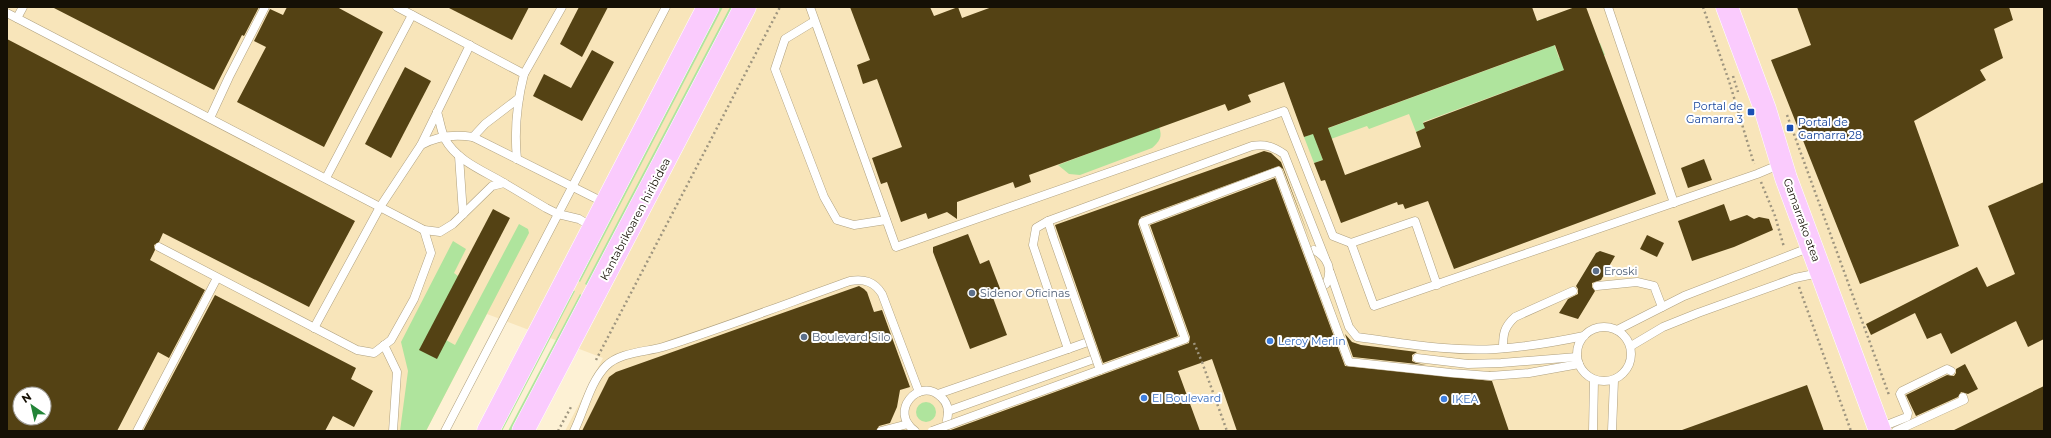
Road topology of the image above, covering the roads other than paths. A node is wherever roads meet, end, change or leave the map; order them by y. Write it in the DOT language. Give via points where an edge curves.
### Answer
graph roads {
  1 [pos="23,7"];
  2 [pos="265,7"];
  3 [pos="562,7"];
  4 [pos="666,7"];
  5 [pos="708,7"];
  6 [pos="745,7"];
  7 [pos="810,7"];
  8 [pos="1608,7"];
  9 [pos="1727,7"];
  10 [pos="399,8"];
  11 [pos="7,13"];
  12 [pos="412,15"];
  13 [pos="17,18"];
  14 [pos="813,22"];
  15 [pos="470,45"];
  16 [pos="524,74"];
  17 [pos="519,98"];
  18 [pos="437,112"];
  19 [pos="210,118"];
  20 [pos="444,137"];
  21 [pos="473,138"];
  22 [pos="421,145"];
  23 [pos="459,156"];
  24 [pos="517,159"];
  25 [pos="1781,164"];
  26 [pos="326,178"];
  27 [pos="504,183"];
  28 [pos="572,186"];
  29 [pos="1674,203"];
  30 [pos="605,204"];
  31 [pos="380,207"];
  32 [pos="463,214"];
  33 [pos="558,214"];
  34 [pos="886,220"];
  35 [pos="1048,220"];
  36 [pos="594,228"];
  37 [pos="424,230"];
  38 [pos="1351,243"];
  39 [pos="1812,246"];
  40 [pos="159,247"];
  41 [pos="1314,250"];
  42 [pos="1325,258"];
  43 [pos="1330,272"];
  44 [pos="1821,273"];
  45 [pos="218,278"];
  46 [pos="1326,284"];
  47 [pos="1437,285"];
  48 [pos="1597,286"];
  49 [pos="1573,291"];
  50 [pos="1662,307"];
  51 [pos="314,328"];
  52 [pos="1617,330"];
  53 [pos="1584,336"];
  54 [pos="1085,343"];
  55 [pos="384,345"];
  56 [pos="1631,346"];
  57 [pos="1068,348"];
  58 [pos="1503,348"];
  59 [pos="1417,358"];
  60 [pos="1091,360"];
  61 [pos="1578,361"];
  62 [pos="1100,370"];
  63 [pos="1951,371"];
  64 [pos="1594,380"];
  65 [pos="1614,380"];
  66 [pos="919,392"];
  67 [pos="938,394"];
  68 [pos="1963,396"];
  69 [pos="948,411"];
  70 [pos="947,420"];
  71 [pos="908,424"];
  72 [pos="1888,428"];
  73 [pos="138,431"];
  74 [pos="393,431"];
  75 [pos="445,431"];
  76 [pos="488,431"];
  77 [pos="522,431"];
  78 [pos="574,431"];
  79 [pos="881,431"];
  80 [pos="915,431"];
  81 [pos="932,431"];
  82 [pos="1593,431"];
  83 [pos="1612,431"];
  1 -- 13 [label="lane"];
  2 -- 19 [label="lane"];
  3 -- 16 [label="lane"];
  4 -- 28 [label="lane"];
  5 -- 30 [label="main road"];
  6 -- 77 [label="main road, Kantabrikoaren hiribidea"];
  7 -- 14 [label="lane"];
  8 -- 29 [label="lane"];
  9 -- 25 [label="main road, Gamarrako atea" via="1765,109"];
  10 -- 12 [label="lane"];
  11 -- 13 [label="lane"];
  12 -- 15 [label="lane"];
  12 -- 26 [label="lane"];
  13 -- 19 [label="lane"];
  14 -- 34 [label="lane"];
  14 -- 34 [label="lane" via="785,39 775,69 824,197 837,220 854,226"];
  15 -- 16 [label="lane"];
  15 -- 18 [label="lane"];
  16 -- 17 [label="lane"];
  17 -- 21 [label="lane" via="485,124"];
  17 -- 24 [label="lane" via="515,135"];
  18 -- 20 [label="lane"];
  18 -- 22 [label="lane"];
  19 -- 26 [label="lane"];
  20 -- 21 [label="lane" via="458,135"];
  20 -- 22 [label="lane"];
  20 -- 23 [label="lane"];
  21 -- 24 [label="lane"];
  22 -- 31 [label="lane"];
  23 -- 27 [label="lane"];
  23 -- 32 [label="lane"];
  24 -- 28 [label="lane"];
  25 -- 29 [label="lane"];
  25 -- 39 [label="main road, Gamarrako atea"];
  26 -- 31 [label="lane"];
  27 -- 32 [label="lane" via="492,186"];
  27 -- 33 [label="lane"];
  28 -- 30 [label="lane"];
  28 -- 33 [label="lane"];
  29 -- 47 [label="lane"];
  30 -- 36 [label="main road"];
  31 -- 37 [label="lane"];
  31 -- 51 [label="lane"];
  32 -- 37 [label="lane" via="440,232"];
  33 -- 36 [label="lane" via="579,220"];
  33 -- 75 [label="lane"];
  34 -- 38 [label="lane" via="896,247 1284,111 1333,236"];
  35 -- 42 [label="lane" via="1252,146 1265,144 1284,154 1288,161"];
  35 -- 57 [label="lane" via="1036,228 1032,245"];
  35 -- 62 [label="lane, bridge"];
  36 -- 76 [label="main road"];
  37 -- 55 [label="lane" via="431,253 414,299 392,340"];
  38 -- 47 [label="lane" via="1374,306"];
  38 -- 47 [label="lane" via="1415,221"];
  39 -- 44 [label="main road, Gamarrako atea"];
  39 -- 50 [label="lane"];
  40 -- 45 [label="lane"];
  41 -- 42 [label="lane"];
  42 -- 43 [label="lane"];
  43 -- 46 [label="lane"];
  43 -- 58 [label="lane" via="1349,327 1357,337 1439,348"];
  44 -- 56 [label="lane" via="1795,278 1663,327"];
  44 -- 72 [label="main road, Gamarrako atea"];
  45 -- 51 [label="lane"];
  45 -- 73 [label="lane"];
  48 -- 50 [label="lane" via="1637,282 1654,286"];
  49 -- 58 [label="lane" via="1515,317 1508,323 1504,332"];
  50 -- 52 [label="lane"];
  51 -- 55 [label="lane" via="356,350 374,353"];
  52 -- 53 [label="lane" via="1599,327"];
  52 -- 56 [label="lane"];
  53 -- 58 [label="lane"];
  53 -- 61 [label="lane" via="1578,346"];
  54 -- 57 [label="lane"];
  55 -- 74 [label="lane" via="397,372"];
  56 -- 65 [label="lane" via="1631,363 1627,370"];
  57 -- 67 [label="lane"];
  59 -- 61 [label="lane" via="1468,364"];
  60 -- 69 [label="lane"];
  61 -- 62 [label="lane, bridge" via="1529,373 1490,376 1349,362 1278,171 1143,222 1185,339"];
  61 -- 64 [label="lane" via="1583,371"];
  62 -- 81 [label="lane, bridge"];
  63 -- 72 [label="lane" via="1947,369 1902,391 1900,394 1908,413"];
  64 -- 65 [label="lane"];
  64 -- 82 [label="lane"];
  65 -- 83 [label="lane"];
  66 -- 67 [label="lane"];
  66 -- 71 [label="lane" via="906,405 904,412"];
  66 -- 78 [label="lane" via="882,294 877,286 862,279 663,347 617,359 602,371"];
  67 -- 69 [label="lane" via="947,404"];
  68 -- 72 [label="lane" via="1964,400"];
  69 -- 70 [label="lane"];
  71 -- 79 [label="lane"];
  71 -- 80 [label="lane"];
}
